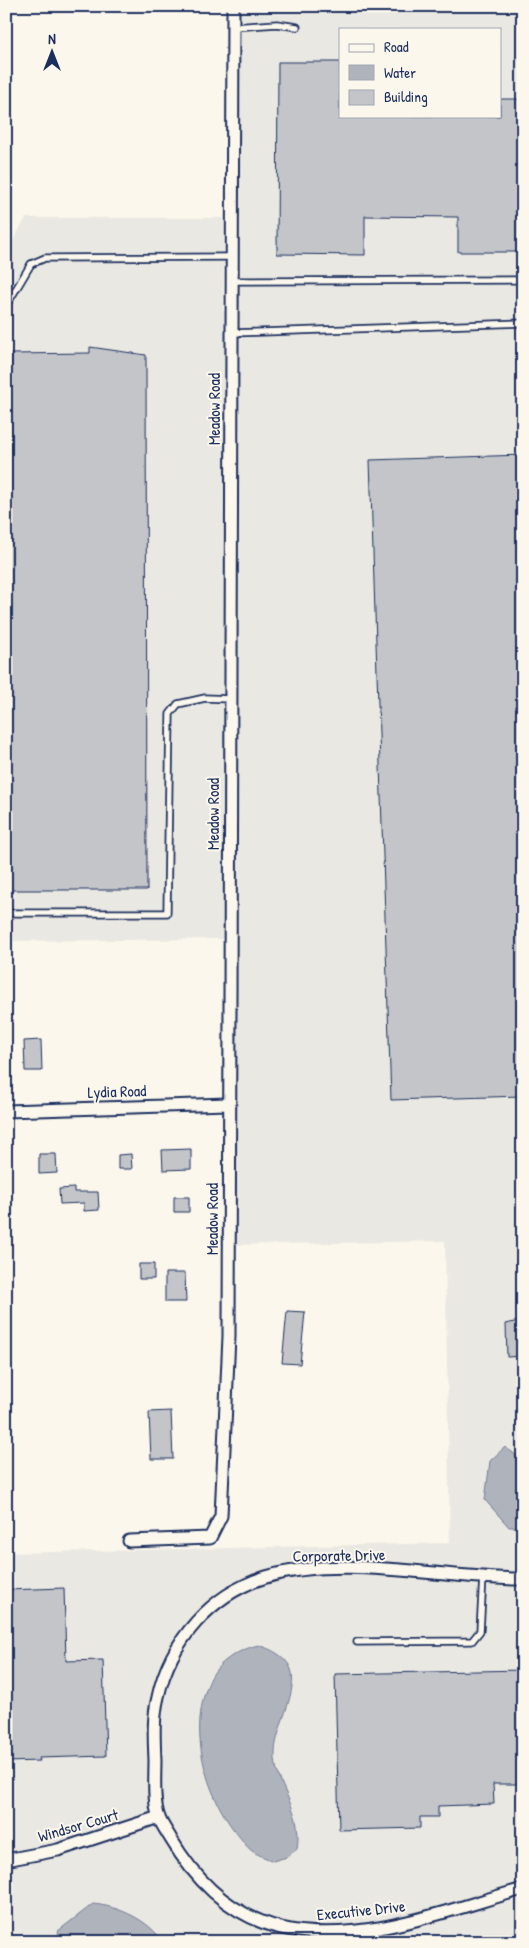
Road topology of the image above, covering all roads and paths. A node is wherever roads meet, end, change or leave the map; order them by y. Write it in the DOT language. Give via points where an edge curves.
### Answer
graph roads {
  1 [pos="233,6"];
  2 [pos="233,27"];
  3 [pos="297,27"];
  4 [pos="231,257"];
  5 [pos="523,280"];
  6 [pos="231,281"];
  7 [pos="6,306"];
  8 [pos="523,323"];
  9 [pos="231,333"];
  10 [pos="230,699"];
  11 [pos="6,913"];
  12 [pos="228,1104"];
  13 [pos="6,1111"];
  14 [pos="129,1541"];
  15 [pos="483,1577"];
  16 [pos="523,1579"];
  17 [pos="357,1642"];
  18 [pos="159,1817"];
  19 [pos="6,1860"];
  20 [pos="523,1889"];
  1 -- 2 [label="street, Meadow Road"];
  2 -- 3 [label="lane" via="277,24"];
  2 -- 4 [label="street, Meadow Road"];
  4 -- 6 [label="street, Meadow Road"];
  4 -- 7 [label="lane" via="45,258 31,264"];
  5 -- 6 [label="lane"];
  6 -- 9 [label="street, Meadow Road"];
  8 -- 9 [label="lane"];
  9 -- 10 [label="street, Meadow Road"];
  10 -- 11 [label="lane" via="206,698 178,704 170,714 167,913"];
  10 -- 12 [label="street, Meadow Road"];
  12 -- 13 [label="street, Lydia Road"];
  12 -- 14 [label="street, Meadow Road" via="229,1336 221,1516 210,1538"];
  15 -- 16 [label="street, Corporate Drive"];
  15 -- 17 [label="lane" via="480,1631 472,1641"];
  15 -- 18 [label="street, Corporate Drive" via="413,1571 289,1571 249,1583 213,1605 180,1641 167,1664 158,1698 154,1725"];
  18 -- 19 [label="street, Windsor Court" via="58,1850"];
  18 -- 20 [label="street, Executive Drive" via="187,1865 228,1905 261,1922 282,1928 304,1932 397,1924"];
}
